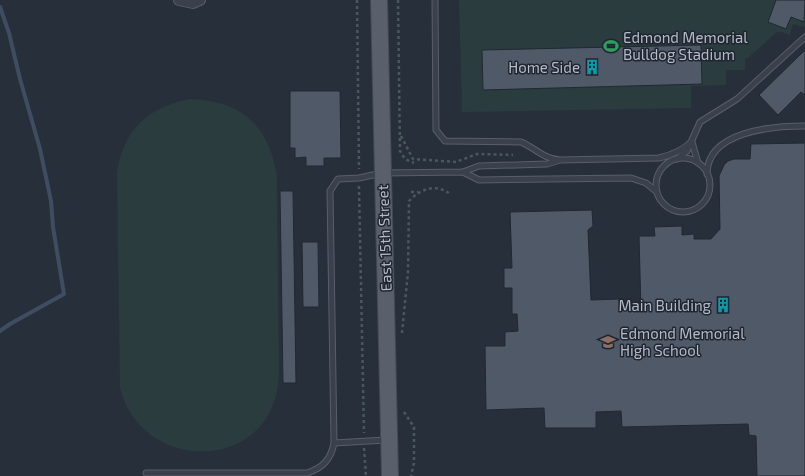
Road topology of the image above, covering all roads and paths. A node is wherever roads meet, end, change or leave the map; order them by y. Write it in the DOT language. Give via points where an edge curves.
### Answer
graph roads {
  1 [pos="179,0"];
  2 [pos="200,0"];
  3 [pos="357,0"];
  4 [pos="379,0"];
  5 [pos="398,0"];
  6 [pos="435,0"];
  7 [pos="805,37"];
  8 [pos="805,126"];
  9 [pos="400,134"];
  10 [pos="692,141"];
  11 [pos="518,156"];
  12 [pos="677,159"];
  13 [pos="560,160"];
  14 [pos="411,162"];
  15 [pos="698,163"];
  16 [pos="464,172"];
  17 [pos="382,173"];
  18 [pos="708,175"];
  19 [pos="359,178"];
  20 [pos="411,192"];
  21 [pos="418,192"];
  22 [pos="657,192"];
  23 [pos="450,194"];
  24 [pos="402,335"];
  25 [pos="403,409"];
  26 [pos="390,439"];
  27 [pos="364,441"];
  28 [pos="334,443"];
  29 [pos="146,473"];
  30 [pos="366,476"];
  31 [pos="390,476"];
  32 [pos="411,476"];
  1 -- 2 [label="street" via="192,3"];
  3 -- 19 [label="path"];
  4 -- 17 [label="main road, East 15th Street"];
  5 -- 9 [label="path"];
  6 -- 13 [label="lane" via="436,130 441,138 451,142 521,142 548,158"];
  7 -- 10 [label="lane" via="737,100 700,122"];
  8 -- 18 [label="lane" via="767,129 730,140 718,147 711,156"];
  9 -- 11 [label="path" via="413,158 456,162 477,154"];
  9 -- 14 [label="path" via="400,153"];
  10 -- 12 [label="lane" via="687,151"];
  10 -- 13 [label="lane" via="682,149 659,158"];
  10 -- 15 [label="lane"];
  12 -- 15 [label="lane" via="684,158"];
  12 -- 22 [label="lane" via="670,161 659,172 656,179"];
  13 -- 16 [label="lane" via="547,164 479,166"];
  15 -- 18 [label="lane"];
  16 -- 17 [label="lane"];
  16 -- 22 [label="lane" via="479,180 631,178 646,183"];
  17 -- 19 [label="lane"];
  17 -- 26 [label="main road, East 15th Street"];
  18 -- 22 [label="lane" via="709,190 706,197 699,206 688,211 677,211 667,206"];
  19 -- 27 [label="path"];
  19 -- 28 [label="lane" via="338,178 330,191"];
  20 -- 21 [label="path"];
  21 -- 23 [label="path" via="424,189 443,189"];
  21 -- 24 [label="path" via="409,200 408,207 408,272"];
  25 -- 32 [label="path" via="414,427 414,463"];
  26 -- 27 [label="lane"];
  26 -- 31 [label="main road, East 15th Street"];
  27 -- 28 [label="lane"];
  27 -- 30 [label="path"];
  28 -- 29 [label="lane" via="332,455 323,465 307,473"];
}
